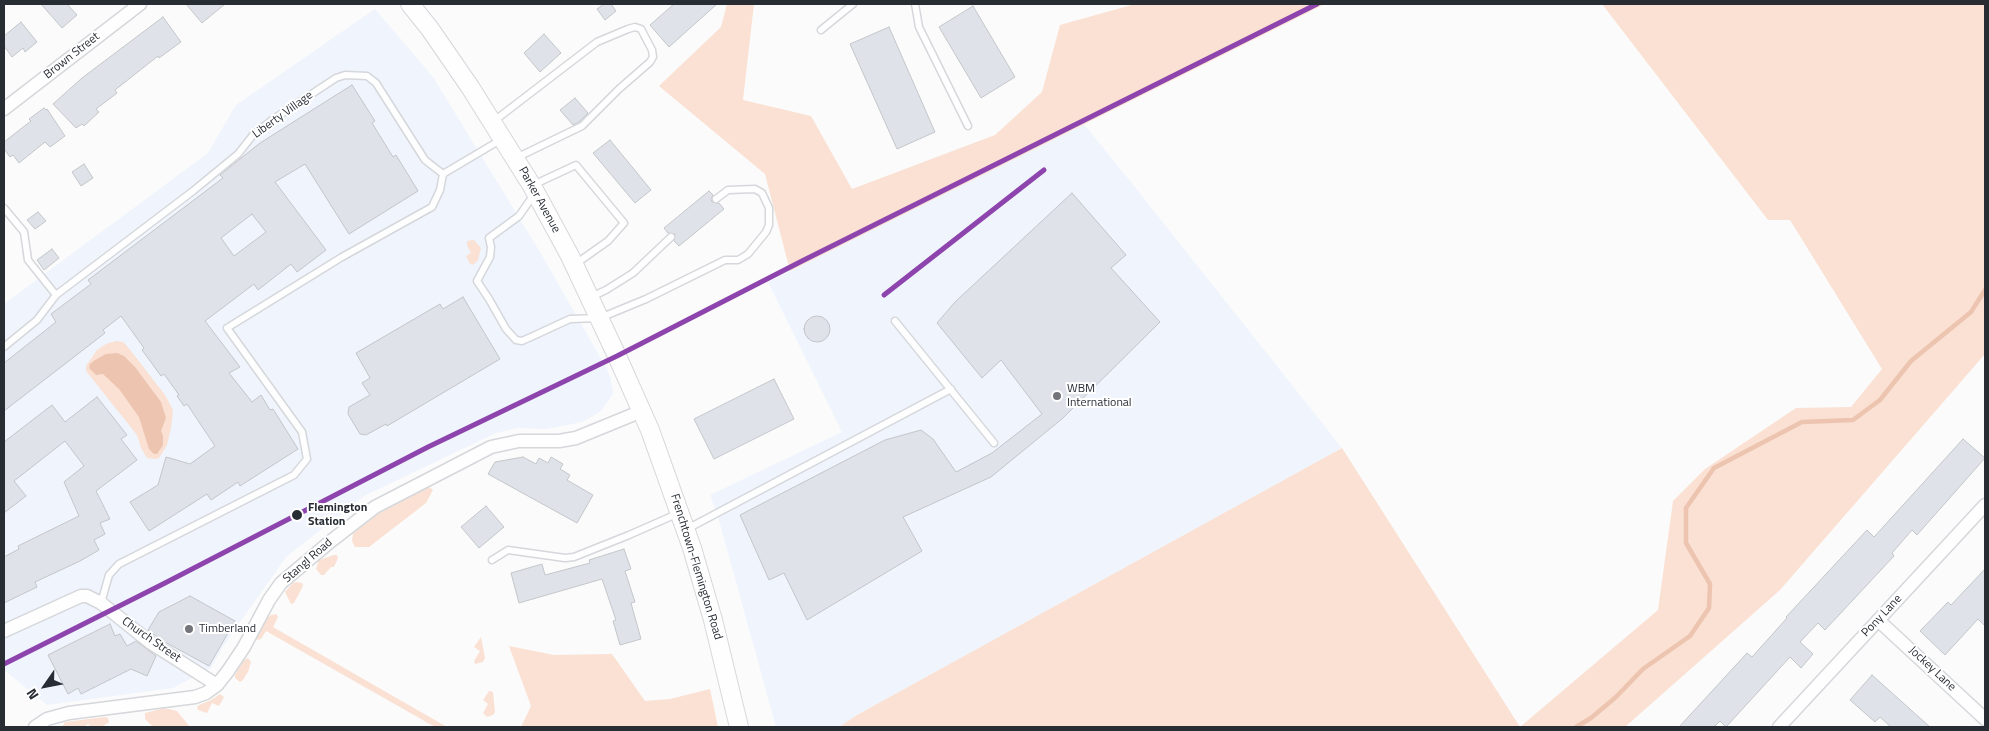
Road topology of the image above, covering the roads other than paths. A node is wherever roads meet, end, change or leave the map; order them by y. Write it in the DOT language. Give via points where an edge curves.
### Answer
graph roads {
  1 [pos="140,4"];
  2 [pos="410,4"];
  3 [pos="853,4"];
  4 [pos="915,4"];
  5 [pos="821,30"];
  6 [pos="4,109"];
  7 [pos="493,122"];
  8 [pos="968,126"];
  9 [pos="503,138"];
  10 [pos="515,158"];
  11 [pos="443,174"];
  12 [pos="533,189"];
  13 [pos="716,199"];
  14 [pos="4,208"];
  15 [pos="671,237"];
  16 [pos="574,265"];
  17 [pos="56,295"];
  18 [pos="590,297"];
  19 [pos="600,318"];
  20 [pos="896,321"];
  21 [pos="4,347"];
  22 [pos="951,389"];
  23 [pos="642,411"];
  24 [pos="994,443"];
  25 [pos="1985,505"];
  26 [pos="680,512"];
  27 [pos="686,530"];
  28 [pos="492,560"];
  29 [pos="101,603"];
  30 [pos="1878,620"];
  31 [pos="4,631"];
  32 [pos="217,685"];
  33 [pos="1985,719"];
  34 [pos="35,727"];
  35 [pos="739,727"];
  36 [pos="1779,727"];
  1 -- 6 [label="street, Brown Street"];
  2 -- 7 [label="main road, Parker Avenue"];
  3 -- 5 [label="lane"];
  4 -- 8 [label="lane" via="919,27"];
  7 -- 9 [label="main road, Parker Avenue"];
  7 -- 10 [label="lane" via="597,42 635,27 641,30 652,50 650,62 582,126"];
  9 -- 10 [label="main road, Parker Avenue"];
  9 -- 11 [label="lane"];
  10 -- 12 [label="main road, Parker Avenue"];
  11 -- 17 [label="lane, Liberty Village" via="425,160 376,83 367,76 345,75 272,120 253,135 238,154 193,191"];
  11 -- 29 [label="lane" via="432,207 345,255 227,328 302,432 307,459 294,476 119,564 109,575"];
  12 -- 16 [label="main road, Parker Avenue"];
  12 -- 16 [label="lane" via="576,166 624,223 608,241"];
  12 -- 19 [label="lane" via="520,216 489,238 490,257 476,281 516,340 531,337 570,319"];
  13 -- 19 [label="lane" via="728,190 755,189 762,193 769,208 769,225 748,254 738,260 725,260"];
  14 -- 17 [label="lane" via="24,232 28,260"];
  15 -- 18 [label="lane" via="620,282"];
  16 -- 18 [label="main road, Parker Avenue"];
  17 -- 21 [label="lane, Liberty Village" via="36,320"];
  18 -- 19 [label="main road, Parker Avenue"];
  19 -- 23 [label="main road, Parker Avenue"];
  20 -- 22 [label="lane"];
  22 -- 24 [label="lane"];
  22 -- 27 [label="lane"];
  23 -- 26 [label="main road, Frenchtown-Flemington Road"];
  23 -- 32 [label="street, Stangl Road" via="576,438 519,441 491,447 375,507 278,587 244,648"];
  25 -- 30 [label="street, Pony Lane"];
  26 -- 27 [label="main road, Frenchtown-Flemington Road"];
  26 -- 28 [label="lane" via="574,557 508,550"];
  27 -- 35 [label="main road, Frenchtown-Flemington Road" via="713,620"];
  29 -- 31 [label="street, Church Street" via="81,596"];
  29 -- 32 [label="street, Church Street" via="151,643"];
  30 -- 33 [label="street, Jockey Lane"];
  30 -- 36 [label="street, Pony Lane"];
  32 -- 34 [label="street, Stangl Road" via="195,697 68,713 47,719"];
}
